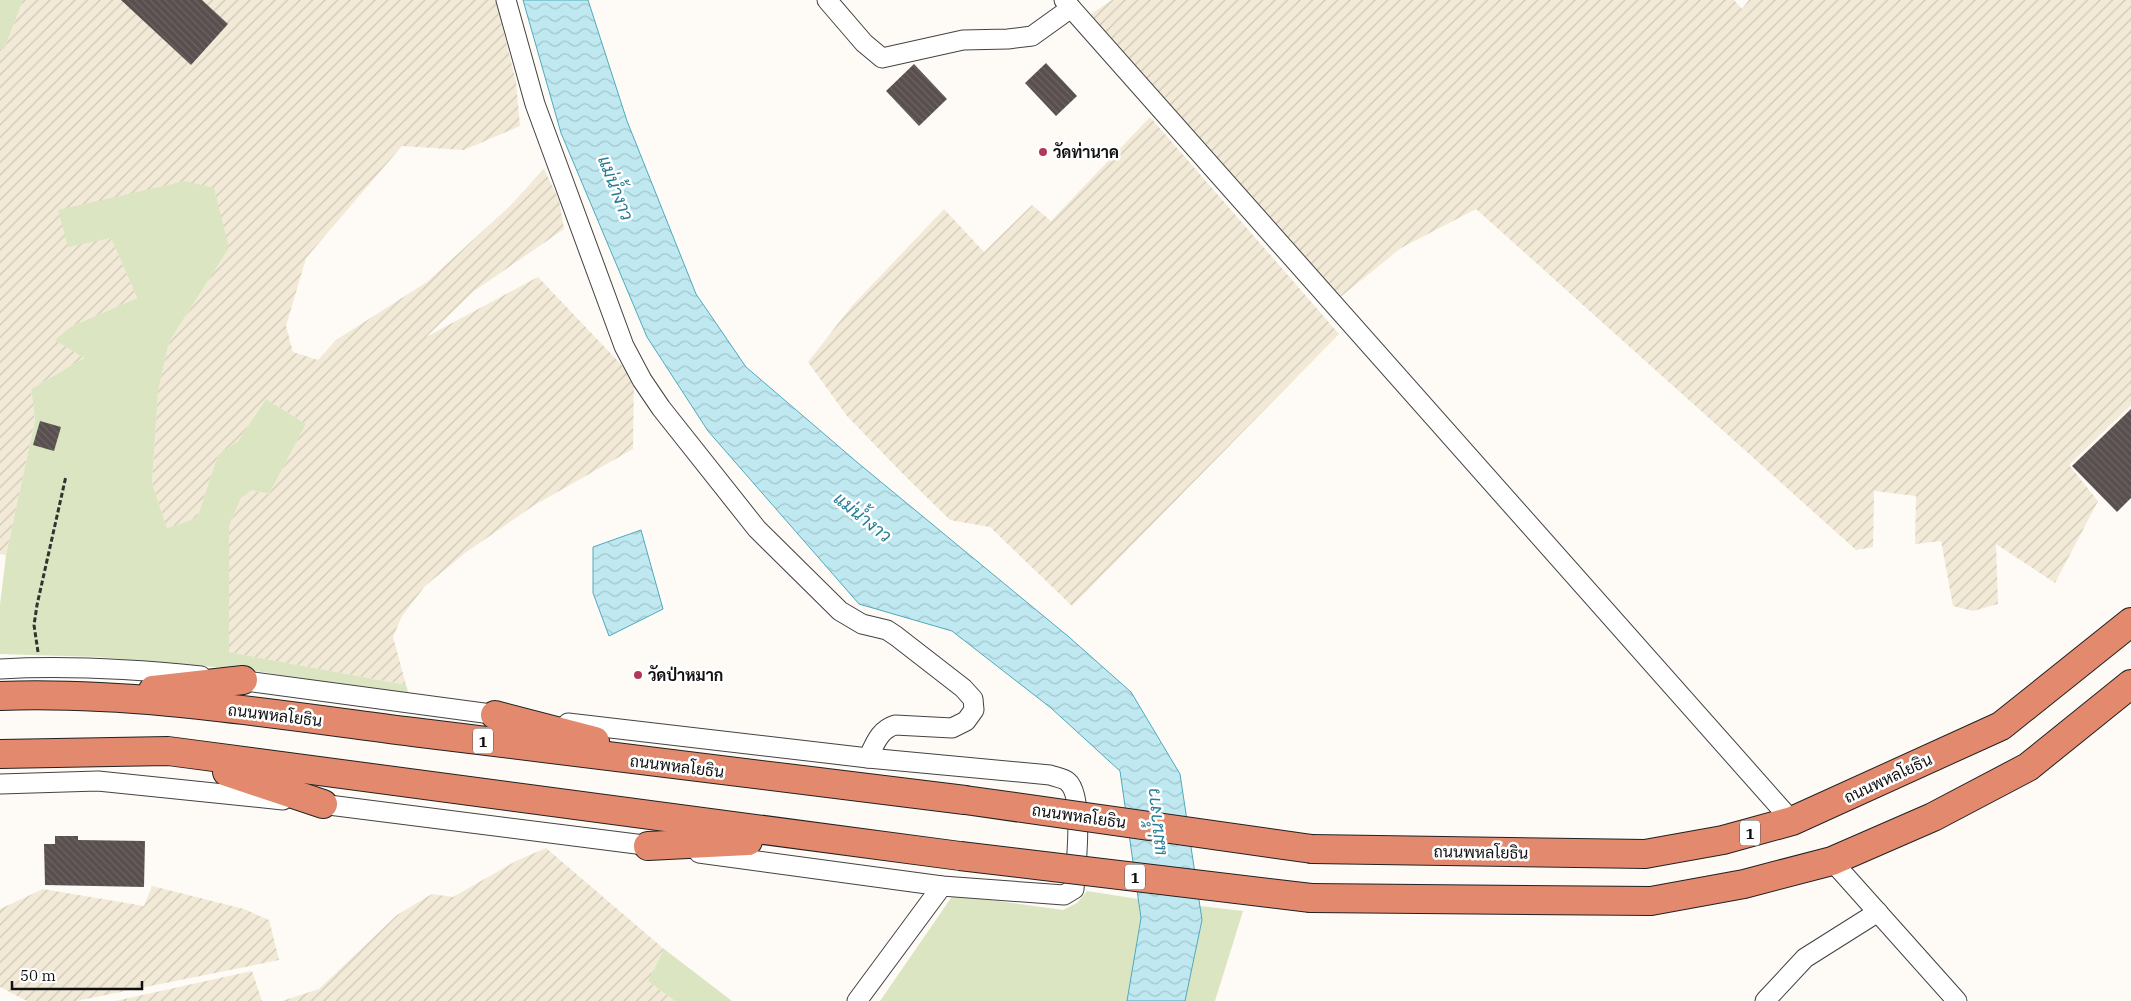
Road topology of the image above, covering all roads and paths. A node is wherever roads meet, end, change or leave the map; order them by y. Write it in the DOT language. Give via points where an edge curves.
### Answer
graph roads {
  1 [pos="506,0"];
  2 [pos="827,0"];
  3 [pos="1068,4"];
  4 [pos="66,476"];
  5 [pos="2131,622"];
  6 [pos="40,666"];
  7 [pos="0,668"];
  8 [pos="243,680"];
  9 [pos="2131,684"];
  10 [pos="0,696"];
  11 [pos="95,697"];
  12 [pos="495,715"];
  13 [pos="168,751"];
  14 [pos="0,754"];
  15 [pos="868,758"];
  16 [pos="715,771"];
  17 [pos="0,784"];
  18 [pos="323,804"];
  19 [pos="1792,821"];
  20 [pos="822,838"];
  21 [pos="648,846"];
  22 [pos="1832,861"];
  23 [pos="942,886"];
  24 [pos="1878,912"];
  25 [pos="857,1001"];
  26 [pos="1765,1001"];
  27 [pos="1957,1001"];
  1 -- 15 [label="street" via="535,104 624,346 642,380 757,529 840,611 862,624 887,630 953,679 973,699 974,710 966,721 952,728 888,727 881,732"];
  2 -- 3 [label="street" via="864,43 882,58 963,40 1032,36"];
  3 -- 19 [label="street"];
  4 -- 6 [label="path" via="34,626"];
  5 -- 19 [label="highway, ถนนพหลโยธิน / 1" via="2001,726"];
  6 -- 7 [label="street"];
  6 -- 8 [label="street" via="134,669"];
  8 -- 11 [label="highway"];
  8 -- 12 [label="street"];
  9 -- 22 [label="highway, 1" via="2028,767 1933,816"];
  10 -- 11 [label="highway, ถนนพหลโยธิน / 1" via="58,694"];
  11 -- 16 [label="highway, ถนนพหลโยธิน / 1" via="244,710"];
  12 -- 15 [label="street"];
  12 -- 16 [label="highway"];
  13 -- 14 [label="highway, 1"];
  13 -- 18 [label="highway"];
  13 -- 20 [label="highway, 1"];
  15 -- 23 [label="street" via="1050,775 1067,781 1074,790 1078,842 1074,889 1064,896"];
  16 -- 19 [label="highway, ถนนพหลโยธิน / 1, bridge" via="965,800 1312,849 1645,854 1722,840"];
  17 -- 18 [label="street" via="106,782"];
  18 -- 21 [label="street"];
  20 -- 21 [label="highway"];
  20 -- 22 [label="highway, 1, bridge" via="1311,898 1651,901 1744,884"];
  21 -- 23 [label="street"];
  22 -- 24 [label="street"];
  23 -- 25 [label="street"];
  24 -- 26 [label="street" via="1805,958"];
  24 -- 27 [label="street"];
}
